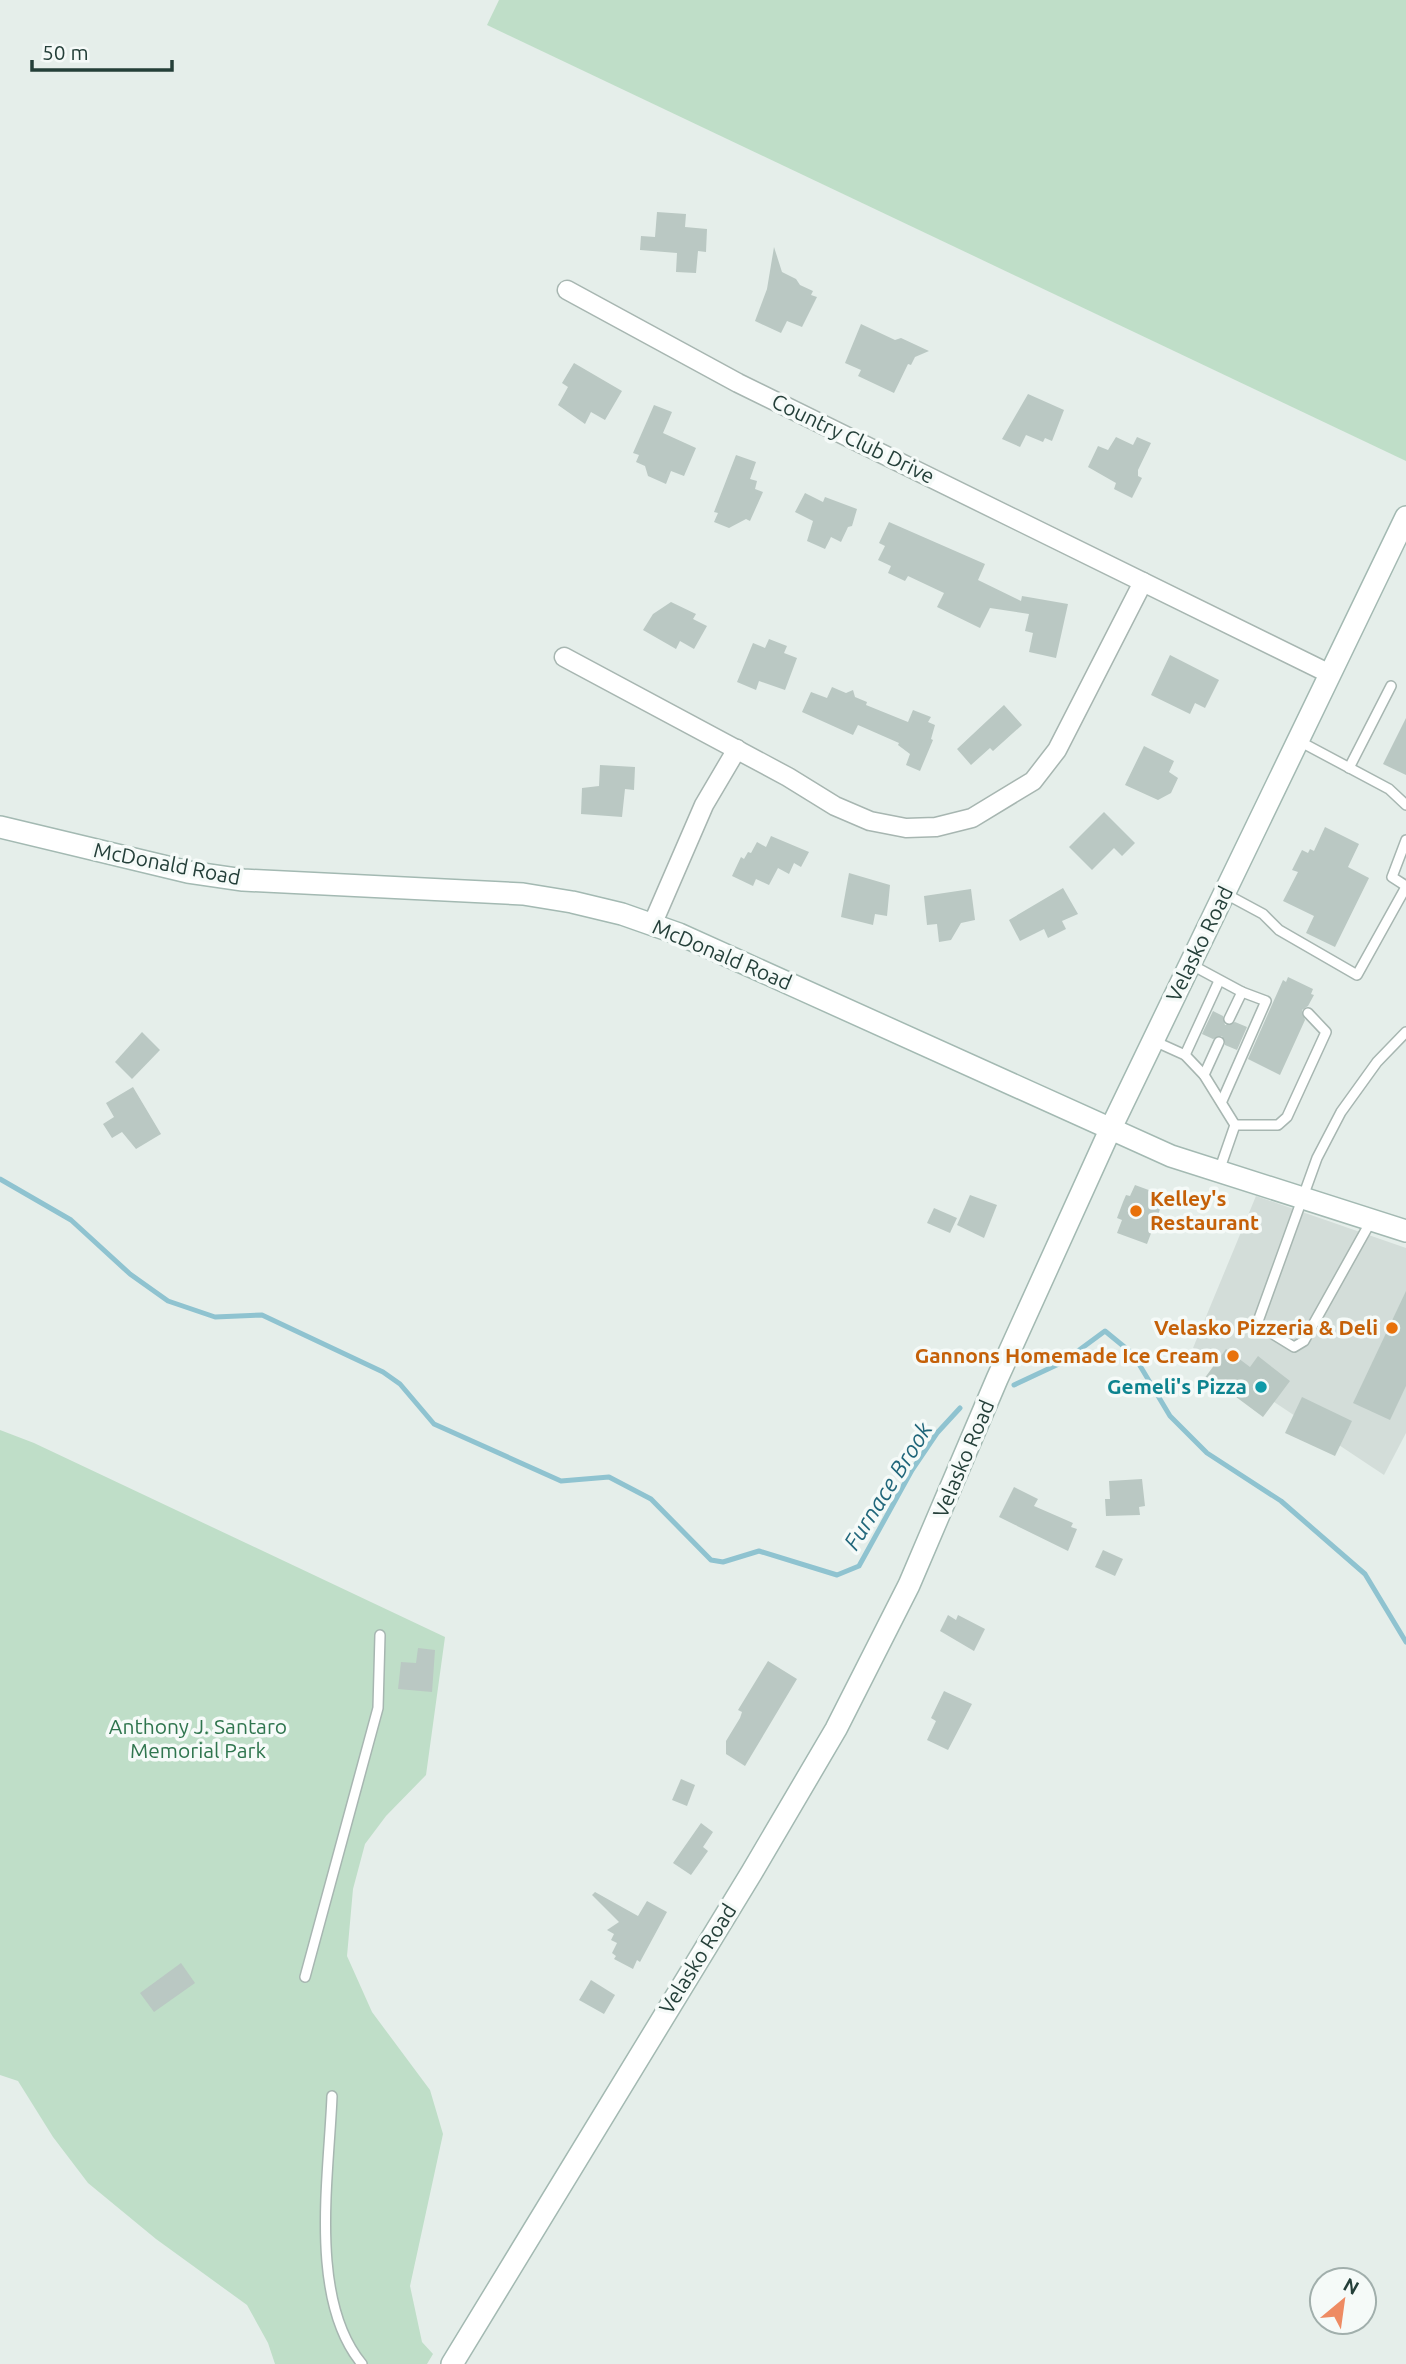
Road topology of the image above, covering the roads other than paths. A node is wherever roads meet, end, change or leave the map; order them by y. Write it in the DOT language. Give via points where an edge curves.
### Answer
graph roads {
  1 [pos="567,290"];
  2 [pos="1406,517"];
  3 [pos="1143,582"];
  4 [pos="564,657"];
  5 [pos="1330,674"];
  6 [pos="1391,686"];
  7 [pos="1298,740"];
  8 [pos="737,749"];
  9 [pos="1349,768"];
  10 [pos="1406,805"];
  11 [pos="0,827"];
  12 [pos="1406,839"];
  13 [pos="1406,886"];
  14 [pos="1224,893"];
  15 [pos="652,925"];
  16 [pos="1190,964"];
  17 [pos="1220,981"];
  18 [pos="1242,992"];
  19 [pos="1308,1013"];
  20 [pos="1229,1019"];
  21 [pos="1406,1032"];
  22 [pos="1153,1041"];
  23 [pos="1219,1042"];
  24 [pos="1185,1055"];
  25 [pos="1204,1075"];
  26 [pos="1222,1101"];
  27 [pos="1235,1125"];
  28 [pos="1110,1130"];
  29 [pos="1219,1171"];
  30 [pos="1303,1198"];
  31 [pos="1372,1220"];
  32 [pos="1406,1230"];
  33 [pos="380,1635"];
  34 [pos="305,1977"];
  35 [pos="332,2096"];
  36 [pos="362,2364"];
  37 [pos="452,2364"];
  1 -- 3 [label="street, Country Club Drive" via="738,383"];
  2 -- 5 [label="street, Velasko Road"];
  3 -- 5 [label="street, Country Club Drive"];
  3 -- 8 [label="street" via="1056,750 1032,781 972,818 936,827 906,828 870,821"];
  4 -- 8 [label="street"];
  5 -- 7 [label="street, Velasko Road"];
  6 -- 9 [label="lane"];
  7 -- 9 [label="lane"];
  7 -- 14 [label="street, Velasko Road"];
  8 -- 15 [label="street" via="704,805"];
  9 -- 10 [label="lane" via="1389,789"];
  11 -- 15 [label="street, McDonald Road" via="188,872 243,880 523,894 572,901"];
  12 -- 13 [label="lane" via="1392,877"];
  13 -- 14 [label="lane" via="1357,975"];
  14 -- 16 [label="street, Velasko Road"];
  15 -- 28 [label="street, McDonald Road"];
  16 -- 17 [label="lane"];
  16 -- 22 [label="street, Velasko Road"];
  17 -- 18 [label="lane"];
  17 -- 24 [label="lane"];
  18 -- 20 [label="lane"];
  18 -- 26 [label="lane" via="1270,999"];
  19 -- 27 [label="lane" via="1326,1032 1287,1117 1278,1125"];
  21 -- 30 [label="lane" via="1377,1062 1341,1112"];
  22 -- 24 [label="lane"];
  22 -- 28 [label="street, Velasko Road"];
  23 -- 25 [label="lane"];
  24 -- 25 [label="lane"];
  25 -- 26 [label="lane"];
  26 -- 27 [label="lane"];
  27 -- 29 [label="lane"];
  28 -- 29 [label="street, McDonald Road"];
  28 -- 37 [label="street, Velasko Road" via="915,1572 836,1728"];
  29 -- 30 [label="street, McDonald Road"];
  30 -- 31 [label="street, McDonald Road"];
  30 -- 31 [label="lane" via="1256,1324 1294,1347 1304,1341"];
  31 -- 32 [label="street, McDonald Road"];
  33 -- 34 [label="lane" via="378,1707"];
  35 -- 36 [label="lane" via="327,2276 339,2327"];
}
